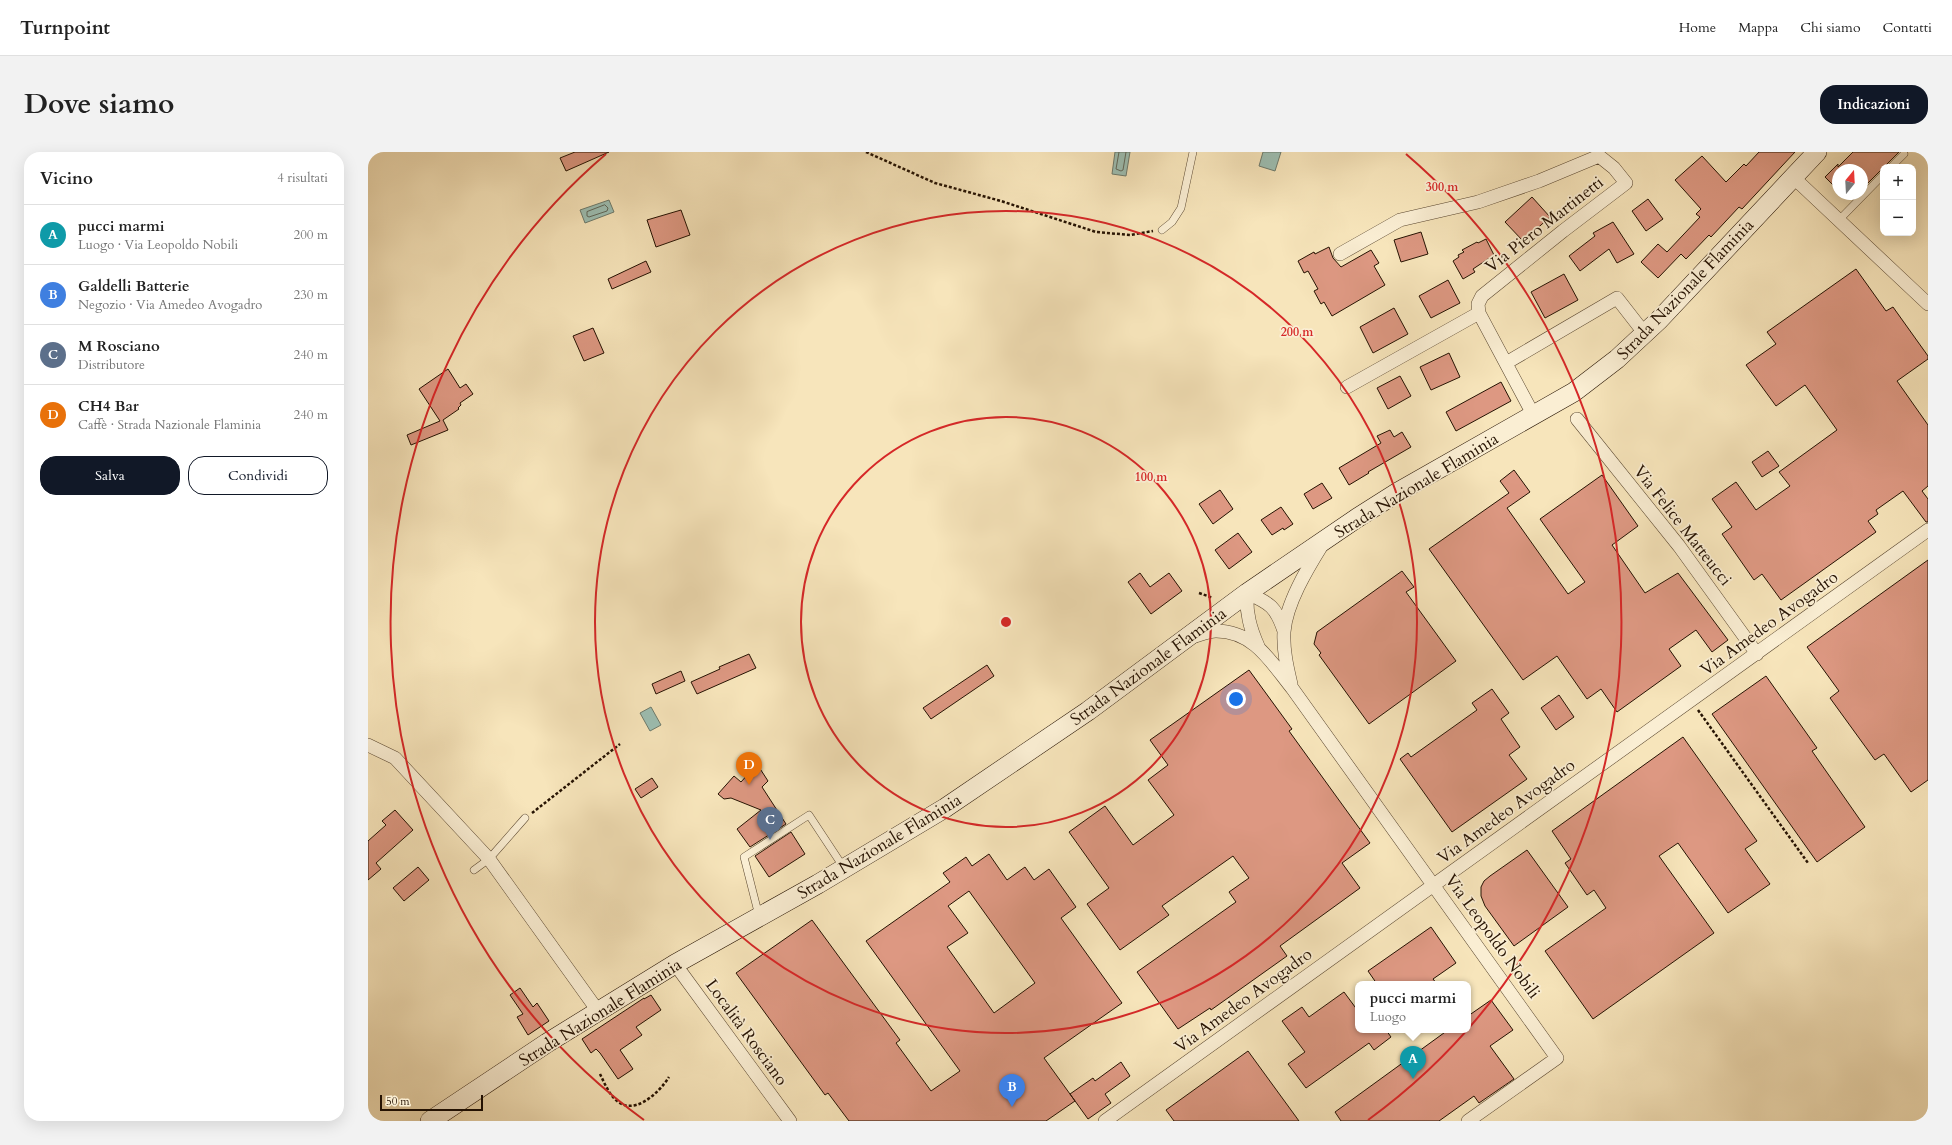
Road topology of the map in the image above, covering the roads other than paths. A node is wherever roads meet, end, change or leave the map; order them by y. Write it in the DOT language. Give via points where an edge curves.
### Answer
graph roads {
  1 [pos="1194,152"];
  2 [pos="1817,152"];
  3 [pos="1599,154"];
  4 [pos="1904,154"];
  5 [pos="1894,164"];
  6 [pos="1793,177"];
  7 [pos="1880,178"];
  8 [pos="1839,220"];
  9 [pos="1162,230"];
  10 [pos="1340,254"];
  11 [pos="1928,304"];
  12 [pos="1479,314"];
  13 [pos="1645,334"];
  14 [pos="1506,363"];
  15 [pos="1347,387"];
  16 [pos="1534,416"];
  17 [pos="1577,419"];
  18 [pos="1928,530"];
  19 [pos="1325,539"];
  20 [pos="1247,593"];
  21 [pos="1284,631"];
  22 [pos="1185,639"];
  23 [pos="1258,646"];
  24 [pos="1758,654"];
  25 [pos="1292,688"];
  26 [pos="368,745"];
  27 [pos="525,818"];
  28 [pos="489,859"];
  29 [pos="844,868"];
  30 [pos="474,870"];
  31 [pos="1434,885"];
  32 [pos="759,917"];
  33 [pos="675,964"];
  34 [pos="598,1011"];
  35 [pos="430,1121"];
  36 [pos="790,1121"];
  37 [pos="1104,1121"];
  38 [pos="1468,1121"];
  1 -- 9 [label="lane" via="1181,208 1172,222"];
  2 -- 6 [label="main road, Strada Nazionale Flaminia"];
  3 -- 10 [label="street, Via Piero Martinetti" via="1539,181 1478,202 1400,220"];
  3 -- 12 [label="street, Via Piero Martinetti" via="1626,182 1482,296 1478,304"];
  4 -- 5 [label="lane"];
  6 -- 8 [label="street"];
  6 -- 13 [label="main road, Strada Nazionale Flaminia"];
  7 -- 8 [label="lane"];
  8 -- 11 [label="street"];
  12 -- 14 [label="street"];
  12 -- 15 [label="street"];
  13 -- 14 [label="street" via="1617,298"];
  13 -- 16 [label="main road, Strada Nazionale Flaminia" via="1574,392"];
  14 -- 16 [label="street"];
  16 -- 19 [label="main road, Strada Nazionale Flaminia" via="1398,492"];
  17 -- 24 [label="street, Via Felice Matteucci" via="1678,546"];
  18 -- 24 [label="street, Via Amedeo Avogadro"];
  19 -- 20 [label="main road, Strada Nazionale Flaminia"];
  19 -- 21 [label="street, Via Leopoldo Nobili" via="1293,600"];
  20 -- 21 [label="street, Via Leopoldo Nobili" via="1265,601 1278,614"];
  20 -- 22 [label="main road, Strada Nazionale Flaminia"];
  20 -- 23 [label="street, Via Leopoldo Nobili" via="1246,610"];
  21 -- 25 [label="street, Via Leopoldo Nobili"];
  22 -- 23 [label="street, Via Leopoldo Nobili" via="1215,630 1236,634"];
  22 -- 29 [label="main road, Strada Nazionale Flaminia" via="1088,711 951,804"];
  23 -- 25 [label="street, Via Leopoldo Nobili"];
  24 -- 31 [label="street, Via Amedeo Avogadro"];
  25 -- 31 [label="street, Via Leopoldo Nobili"];
  26 -- 28 [label="street" via="395,758"];
  27 -- 28 [label="lane"];
  28 -- 30 [label="lane"];
  28 -- 34 [label="street"];
  29 -- 32 [label="main road, Strada Nazionale Flaminia"];
  29 -- 32 [label="lane" via="809,815 744,857"];
  31 -- 37 [label="street, Via Amedeo Avogadro"];
  31 -- 38 [label="street, Via Leopoldo Nobili" via="1558,1058"];
  32 -- 33 [label="main road, Strada Nazionale Flaminia"];
  33 -- 34 [label="main road, Strada Nazionale Flaminia"];
  33 -- 36 [label="street, Località Rosciano"];
  34 -- 35 [label="main road, Strada Nazionale Flaminia"];
}
